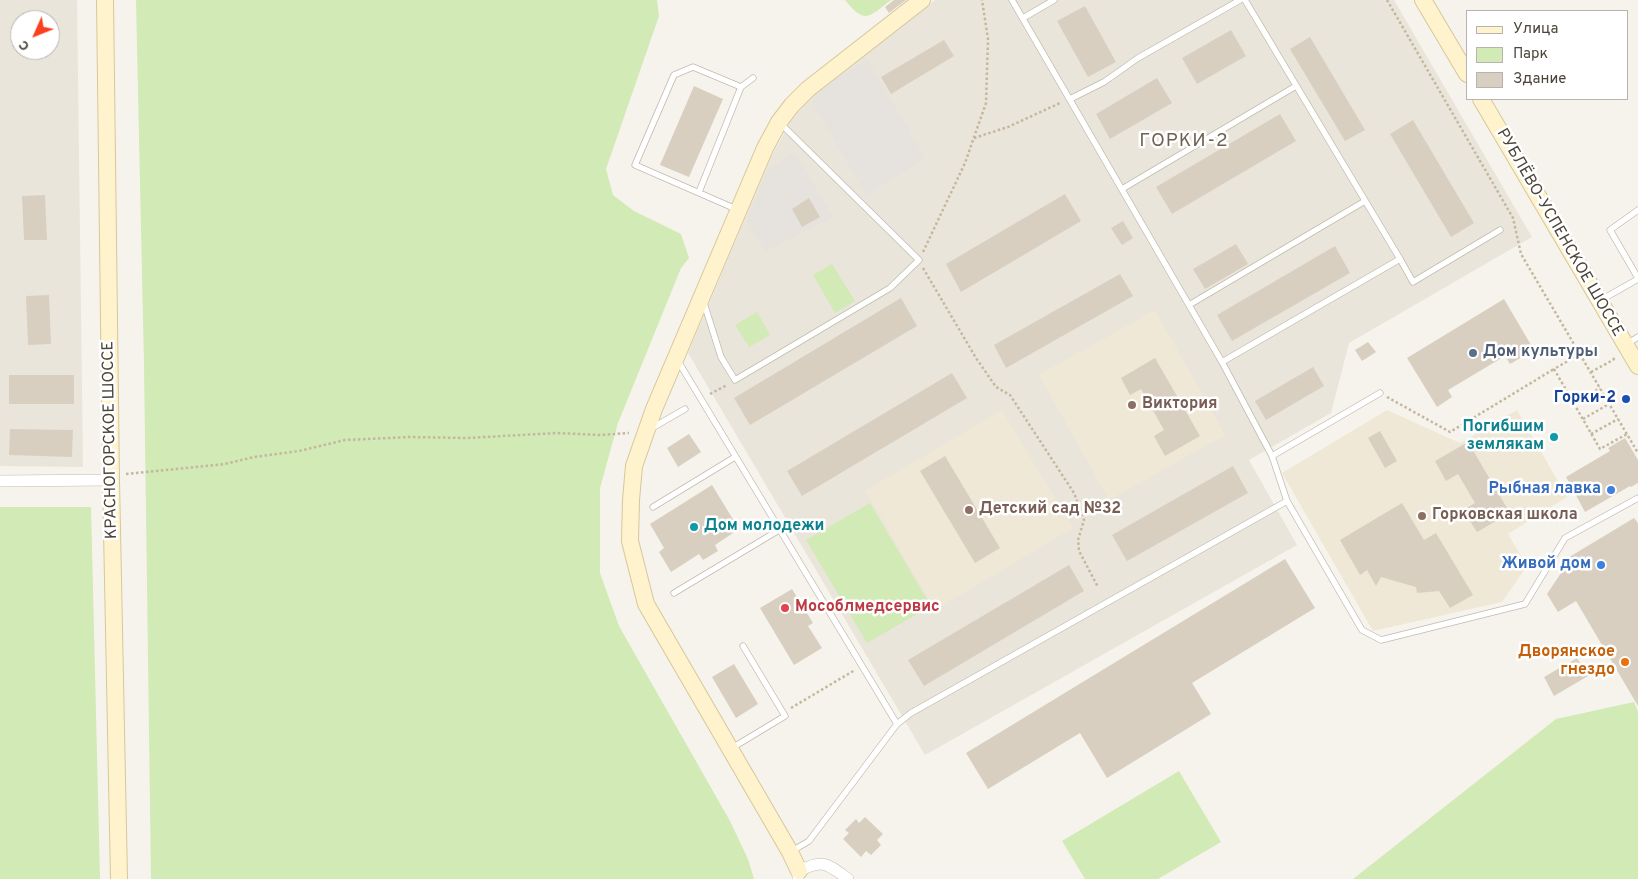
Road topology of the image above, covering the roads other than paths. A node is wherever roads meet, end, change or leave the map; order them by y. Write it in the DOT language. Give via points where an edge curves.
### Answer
graph roads {
  1 [pos="105,0"];
  2 [pos="922,0"];
  3 [pos="1012,0"];
  4 [pos="1054,0"];
  5 [pos="1240,0"];
  6 [pos="1245,0"];
  7 [pos="1426,1"];
  8 [pos="1024,18"];
  9 [pos="1466,72"];
  10 [pos="753,78"];
  11 [pos="1296,86"];
  12 [pos="741,87"];
  13 [pos="1070,99"];
  14 [pos="1482,100"];
  15 [pos="779,122"];
  16 [pos="1122,189"];
  17 [pos="699,192"];
  18 [pos="1365,201"];
  19 [pos="738,210"];
  20 [pos="1638,210"];
  21 [pos="1500,230"];
  22 [pos="1400,259"];
  23 [pos="1638,278"];
  24 [pos="701,296"];
  25 [pos="1600,301"];
  26 [pos="1189,305"];
  27 [pos="1626,346"];
  28 [pos="675,357"];
  29 [pos="1222,362"];
  30 [pos="1638,366"];
  31 [pos="1380,393"];
  32 [pos="684,408"];
  33 [pos="646,431"];
  34 [pos="1272,456"];
  35 [pos="735,457"];
  36 [pos="115,477"];
  37 [pos="0,481"];
  38 [pos="1638,498"];
  39 [pos="1287,500"];
  40 [pos="652,507"];
  41 [pos="779,530"];
  42 [pos="674,593"];
  43 [pos="743,646"];
  44 [pos="897,724"];
  45 [pos="730,749"];
  46 [pos="790,852"];
  47 [pos="798,875"];
  48 [pos="119,879"];
  49 [pos="848,879"];
  1 -- 36 [label="street, КРАСНОГОРСКОЕ ШОССЕ"];
  2 -- 15 [label="street" via="822,76"];
  3 -- 8 [label="lane"];
  4 -- 8 [label="lane"];
  5 -- 13 [label="lane"];
  6 -- 11 [label="lane"];
  7 -- 9 [label="street"];
  8 -- 13 [label="lane"];
  10 -- 12 [label="lane"];
  11 -- 16 [label="lane"];
  11 -- 18 [label="lane"];
  12 -- 17 [label="lane"];
  12 -- 17 [label="lane" via="693,67 674,75 635,165"];
  13 -- 16 [label="lane"];
  14 -- 25 [label="street, РУБЛЁВО-УСПЕНСКОЕ ШОССЕ"];
  15 -- 19 [label="street"];
  15 -- 24 [label="lane" via="919,260 890,288 735,380 721,357"];
  16 -- 26 [label="lane"];
  17 -- 19 [label="lane"];
  18 -- 22 [label="lane"];
  18 -- 26 [label="lane"];
  19 -- 24 [label="street"];
  20 -- 23 [label="lane" via="1610,230"];
  21 -- 22 [label="lane" via="1414,282"];
  22 -- 29 [label="lane"];
  23 -- 25 [label="lane"];
  24 -- 28 [label="street"];
  25 -- 27 [label="street, РУБЛЁВО-УСПЕНСКОЕ ШОССЕ"];
  26 -- 29 [label="lane"];
  27 -- 30 [label="street, РУБЛЁВО-УСПЕНСКОЕ ШОССЕ"];
  28 -- 33 [label="street"];
  28 -- 35 [label="lane"];
  29 -- 34 [label="lane"];
  31 -- 34 [label="lane"];
  32 -- 33 [label="lane"];
  33 -- 45 [label="street" via="634,466 630,541 646,604"];
  34 -- 39 [label="lane"];
  35 -- 40 [label="lane"];
  35 -- 41 [label="lane"];
  36 -- 37 [label="street"];
  36 -- 48 [label="street, КРАСНОГОРСКОЕ ШОССЕ"];
  38 -- 39 [label="lane" via="1565,538 1525,604 1381,640 1362,630"];
  39 -- 44 [label="lane" via="911,713"];
  41 -- 42 [label="lane"];
  41 -- 44 [label="lane"];
  43 -- 45 [label="lane" via="785,716"];
  44 -- 46 [label="lane" via="809,842"];
  45 -- 46 [label="street"];
  46 -- 47 [label="street"];
  47 -- 49 [label="street" via="815,864 829,865"];
}
